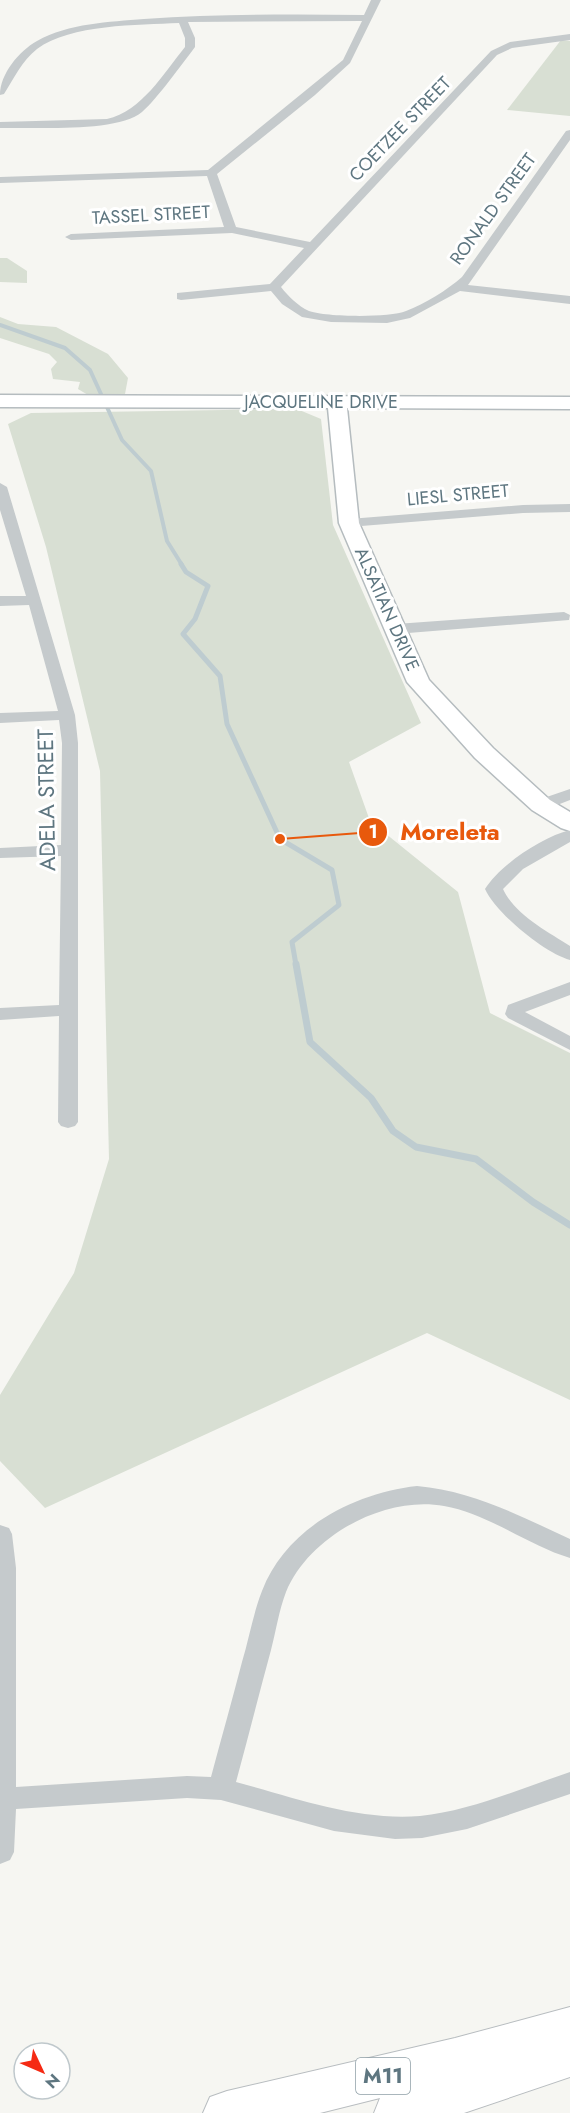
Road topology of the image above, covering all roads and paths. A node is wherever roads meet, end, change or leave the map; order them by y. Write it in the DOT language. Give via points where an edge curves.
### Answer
graph roads {
  1 [pos="376,0"];
  2 [pos="367,18"];
  3 [pos="182,19"];
  4 [pos="569,35"];
  5 [pos="0,70"];
  6 [pos="12,70"];
  7 [pos="0,92"];
  8 [pos="0,125"];
  9 [pos="570,133"];
  10 [pos="211,173"];
  11 [pos="0,180"];
  12 [pos="232,230"];
  13 [pos="71,237"];
  14 [pos="310,246"];
  15 [pos="274,287"];
  16 [pos="458,287"];
  17 [pos="181,296"];
  18 [pos="570,300"];
  19 [pos="0,401"];
  20 [pos="337,402"];
  21 [pos="81,403"];
  22 [pos="570,403"];
  23 [pos="0,408"];
  24 [pos="1,494"];
  25 [pos="570,508"];
  26 [pos="349,523"];
  27 [pos="35,600"];
  28 [pos="0,601"];
  29 [pos="564,617"];
  30 [pos="396,629"];
  31 [pos="67,715"];
  32 [pos="0,718"];
  33 [pos="570,794"];
  34 [pos="541,805"];
  35 [pos="570,823"];
  36 [pos="570,835"];
  37 [pos="70,850"];
  38 [pos="0,853"];
  39 [pos="570,954"];
  40 [pos="570,988"];
  41 [pos="68,1010"];
  42 [pos="0,1014"];
  43 [pos="570,1044"];
  44 [pos="68,1122"];
  45 [pos="0,1534"];
  46 [pos="570,1549"];
  47 [pos="2,1665"];
  48 [pos="570,1783"];
  49 [pos="221,1789"];
  50 [pos="1,1799"];
  51 [pos="0,1852"];
  52 [pos="570,2028"];
  53 [pos="570,2056"];
  54 [pos="227,2113"];
  55 [pos="398,2113"];
  1 -- 2 [label="street"];
  2 -- 3 [label="street"];
  2 -- 10 [label="street" via="354,51 342,66"];
  3 -- 6 [label="street" via="63,34 31,49"];
  3 -- 8 [label="street" via="190,47 132,115 106,122"];
  4 -- 14 [label="street, COETZEE STREET" via="510,45 494,53"];
  5 -- 6 [label="street"];
  6 -- 7 [label="street"];
  9 -- 16 [label="street, RONALD STREET"];
  10 -- 11 [label="street"];
  10 -- 12 [label="street"];
  12 -- 13 [label="street, TASSEL STREET"];
  12 -- 14 [label="street, TASSEL STREET"];
  14 -- 15 [label="street, COETZEE STREET"];
  15 -- 16 [label="street, RONALD STREET" via="306,314 361,319 403,317"];
  15 -- 17 [label="street"];
  16 -- 18 [label="street"];
  19 -- 21 [label="street, JACQUELINE DRIVE"];
  20 -- 21 [label="street, JACQUELINE DRIVE"];
  20 -- 22 [label="street, JACQUELINE DRIVE"];
  20 -- 26 [label="street, ALSATIAN DRIVE"];
  21 -- 23 [label="street, JACQUELINE DRIVE"];
  24 -- 27 [label="street, ADELA STREET"];
  25 -- 26 [label="street, LIESL STREET"];
  26 -- 30 [label="street, ALSATIAN DRIVE"];
  27 -- 28 [label="street"];
  27 -- 31 [label="street, ADELA STREET"];
  29 -- 30 [label="street"];
  30 -- 34 [label="street, ALSATIAN DRIVE" via="427,692 484,753"];
  31 -- 32 [label="street"];
  31 -- 37 [label="street, ADELA STREET"];
  33 -- 34 [label="street"];
  34 -- 35 [label="street, ALSATIAN DRIVE"];
  36 -- 39 [label="street" via="510,869 494,889 499,901"];
  37 -- 38 [label="street"];
  37 -- 41 [label="street, ADELA STREET"];
  40 -- 43 [label="street" via="515,1009 515,1014"];
  41 -- 42 [label="street"];
  41 -- 44 [label="street, ADELA STREET"];
  45 -- 47 [label="street" via="4,1568"];
  46 -- 49 [label="street" via="468,1505 426,1495 381,1501 329,1526 290,1564 274,1591"];
  47 -- 50 [label="street"];
  48 -- 49 [label="street" via="467,1818 395,1828 334,1820"];
  49 -- 50 [label="street" via="187,1787"];
  50 -- 51 [label="street"];
  52 -- 54 [label="main road, M11"];
  53 -- 55 [label="main road, M11"];
}
